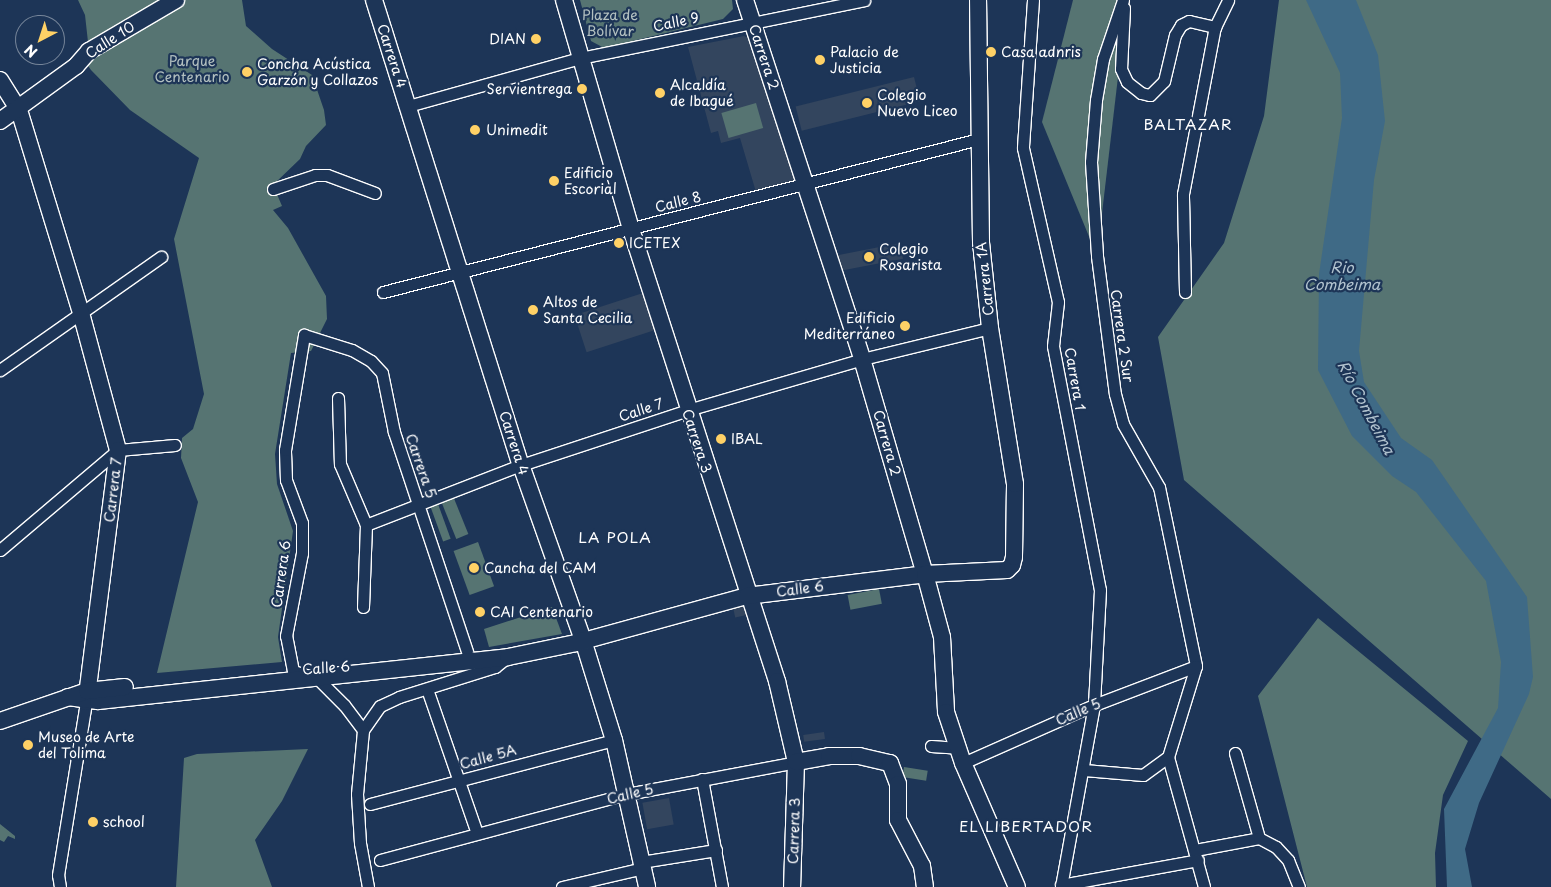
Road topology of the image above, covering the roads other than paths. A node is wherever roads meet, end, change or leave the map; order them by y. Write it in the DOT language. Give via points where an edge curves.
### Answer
graph roads {
  1 [pos="176,0"];
  2 [pos="374,0"];
  3 [pos="564,0"];
  4 [pos="746,0"];
  5 [pos="864,0"];
  6 [pos="978,0"];
  7 [pos="1033,0"];
  8 [pos="1124,0"];
  9 [pos="1228,0"];
  10 [pos="752,21"];
  11 [pos="1215,26"];
  12 [pos="580,58"];
  13 [pos="0,80"];
  14 [pos="408,106"];
  15 [pos="19,110"];
  16 [pos="0,122"];
  17 [pos="979,139"];
  18 [pos="807,185"];
  19 [pos="273,190"];
  20 [pos="375,193"];
  21 [pos="631,230"];
  22 [pos="161,257"];
  23 [pos="460,274"];
  24 [pos="384,292"];
  25 [pos="1185,292"];
  26 [pos="81,313"];
  27 [pos="990,328"];
  28 [pos="304,335"];
  29 [pos="862,359"];
  30 [pos="0,370"];
  31 [pos="338,398"];
  32 [pos="688,410"];
  33 [pos="175,445"];
  34 [pos="118,450"];
  35 [pos="521,465"];
  36 [pos="419,504"];
  37 [pos="366,525"];
  38 [pos="0,550"];
  39 [pos="1014,556"];
  40 [pos="925,574"];
  41 [pos="747,596"];
  42 [pos="363,606"];
  43 [pos="583,640"];
  44 [pos="467,652"];
  45 [pos="508,657"];
  46 [pos="1196,666"];
  47 [pos="293,671"];
  48 [pos="318,679"];
  49 [pos="427,689"];
  50 [pos="86,696"];
  51 [pos="1094,705"];
  52 [pos="0,721"];
  53 [pos="363,730"];
  54 [pos="614,740"];
  55 [pos="932,746"];
  56 [pos="1235,753"];
  57 [pos="960,756"];
  58 [pos="1168,757"];
  59 [pos="796,762"];
  60 [pos="1084,770"];
  61 [pos="702,779"];
  62 [pos="459,780"];
  63 [pos="627,794"];
  64 [pos="370,804"];
  65 [pos="477,833"];
  66 [pos="1259,838"];
  67 [pos="716,850"];
  68 [pos="1196,855"];
  69 [pos="380,860"];
  70 [pos="642,865"];
  71 [pos="1061,886"];
  72 [pos="60,887"];
  73 [pos="368,887"];
  74 [pos="562,887"];
  75 [pos="647,887"];
  76 [pos="722,887"];
  77 [pos="792,887"];
  78 [pos="925,887"];
  79 [pos="1017,887"];
  80 [pos="1204,887"];
  81 [pos="1299,887"];
  1 -- 15 [label="street, Calle 10" via="95,48"];
  2 -- 14 [label="street, Carrera 4"];
  3 -- 12 [label="street, Carrera 3"];
  4 -- 10 [label="street, Carrera 2"];
  5 -- 10 [label="street, Calle 9"];
  6 -- 17 [label="street, Carrera 1A"];
  7 -- 51 [label="street, Carrera 1" via="1023,148 1058,302 1052,346 1100,590"];
  8 -- 11 [label="street" via="1121,69 1128,82 1141,93 1150,95 1164,81 1175,34 1181,25 1189,21"];
  8 -- 46 [label="street, Carrera 2 Sur" via="1103,59 1091,162 1102,315 1123,424 1162,496"];
  9 -- 11 [label="street"];
  10 -- 12 [label="street, Calle 9"];
  10 -- 18 [label="street, Carrera 2"];
  11 -- 25 [label="street" via="1182,194"];
  12 -- 14 [label="street, Calle 9"];
  12 -- 21 [label="street, Carrera 3"];
  13 -- 15 [label="street, Carrera 7"];
  14 -- 23 [label="street, Carrera 4"];
  15 -- 16 [label="street, Calle 10"];
  15 -- 26 [label="street, Carrera 7"];
  17 -- 18 [label="street, Calle 8"];
  17 -- 27 [label="street, Carrera 1A" via="981,242"];
  18 -- 21 [label="street, Calle 8"];
  18 -- 29 [label="street, Carrera 2"];
  19 -- 20 [label="street" via="316,176 327,176"];
  21 -- 23 [label="street, Calle 8"];
  21 -- 32 [label="street, Carrera 3"];
  22 -- 26 [label="street"];
  23 -- 24 [label="street, Calle 8"];
  23 -- 35 [label="street, Carrera 4"];
  26 -- 30 [label="street"];
  26 -- 34 [label="street, Carrera 7"];
  27 -- 29 [label="street, Calle 7"];
  27 -- 39 [label="street, Carrera 1A" via="1015,484"];
  28 -- 36 [label="street, Carrera 5" via="352,350 372,361 382,373 394,432"];
  28 -- 47 [label="street, Carrera 6" via="286,450 286,480 302,522 302,553 286,636"];
  29 -- 32 [label="street, Calle 7"];
  29 -- 40 [label="street, Carrera 2"];
  31 -- 37 [label="street" via="340,464"];
  32 -- 35 [label="street, Calle 7"];
  32 -- 41 [label="street, Carrera 3"];
  33 -- 34 [label="street"];
  34 -- 38 [label="street"];
  34 -- 50 [label="street, Carrera 7"];
  35 -- 36 [label="street, Calle 7"];
  35 -- 43 [label="street, Carrera 4"];
  36 -- 37 [label="street, Calle 7"];
  36 -- 44 [label="street, Carrera 5"];
  37 -- 42 [label="street"];
  39 -- 40 [label="street, Calle 6" via="1007,570"];
  40 -- 41 [label="street, Calle 6"];
  40 -- 57 [label="street, Carrera 2" via="942,637 946,712"];
  41 -- 43 [label="street, Calle 6"];
  41 -- 59 [label="street, Carrera 3" via="777,682"];
  43 -- 44 [label="street, Calle 6" via="565,636"];
  43 -- 45 [label="street, Calle 6"];
  43 -- 54 [label="street, Carrera 4"];
  44 -- 47 [label="street, Calle 6" via="381,664"];
  45 -- 48 [label="street, Calle 6"];
  45 -- 49 [label="street, Calle 6" via="495,667"];
  46 -- 51 [label="street, Calle 5"];
  46 -- 58 [label="street"];
  47 -- 48 [label="street"];
  47 -- 50 [label="street, Calle 6"];
  48 -- 50 [label="street, Calle 6"];
  48 -- 53 [label="street"];
  49 -- 53 [label="street, Calle 6" via="380,706"];
  49 -- 62 [label="street"];
  50 -- 52 [label="street, Calle 6" via="68,697"];
  50 -- 72 [label="street, Carrera 7" via="58,874"];
  51 -- 57 [label="street, Calle 5"];
  51 -- 60 [label="street, Carrera 1"];
  53 -- 73 [label="street" via="357,794 360,843"];
  54 -- 62 [label="street, Calle 5A"];
  54 -- 63 [label="street, Carrera 4"];
  55 -- 57 [label="street, Calle 5"];
  56 -- 66 [label="street"];
  57 -- 79 [label="street, Carrera 2"];
  58 -- 60 [label="street" via="1143,775"];
  58 -- 68 [label="street"];
  59 -- 61 [label="street, Calle 5"];
  59 -- 77 [label="street, Carrera 3"];
  59 -- 78 [label="street, Calle 5" via="829,756 860,756 890,763 897,777 898,820 922,866"];
  60 -- 71 [label="street, Carrera 1"];
  61 -- 63 [label="street, Calle 5"];
  61 -- 67 [label="street"];
  62 -- 64 [label="street, Calle 5A"];
  62 -- 65 [label="street"];
  63 -- 65 [label="street, Calle 5"];
  63 -- 70 [label="street, Carrera 4"];
  65 -- 69 [label="street, Calle 5"];
  66 -- 68 [label="street"];
  66 -- 81 [label="street" via="1276,847 1288,860"];
  67 -- 70 [label="street"];
  67 -- 76 [label="street"];
  68 -- 71 [label="street"];
  68 -- 80 [label="street"];
  70 -- 74 [label="street"];
  70 -- 75 [label="street, Carrera 4"];
}
